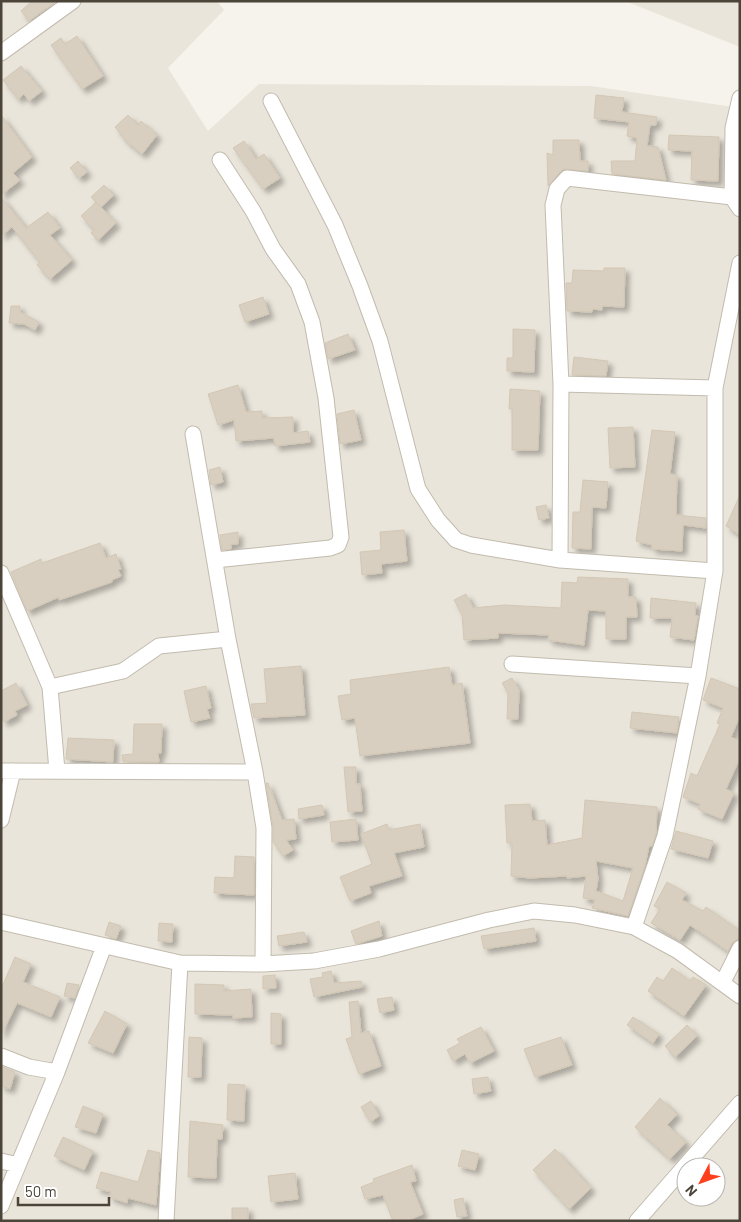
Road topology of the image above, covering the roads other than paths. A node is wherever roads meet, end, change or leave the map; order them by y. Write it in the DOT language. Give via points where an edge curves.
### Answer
graph roads {
  1 [pos="73,1"];
  2 [pos="1,53"];
  3 [pos="740,98"];
  4 [pos="271,102"];
  5 [pos="220,160"];
  6 [pos="736,203"];
  7 [pos="740,263"];
  8 [pos="561,384"];
  9 [pos="715,388"];
  10 [pos="193,434"];
  11 [pos="215,560"];
  12 [pos="560,560"];
  13 [pos="715,571"];
  14 [pos="1,573"];
  15 [pos="228,639"];
  16 [pos="512,664"];
  17 [pos="698,676"];
  18 [pos="50,687"];
  19 [pos="7,771"];
  20 [pos="57,771"];
  21 [pos="255,772"];
  22 [pos="1,820"];
  23 [pos="1,922"];
  24 [pos="634,927"];
  25 [pos="104,946"];
  26 [pos="740,948"];
  27 [pos="180,963"];
  28 [pos="263,964"];
  29 [pos="723,982"];
  30 [pos="740,996"];
  31 [pos="1,1056"];
  32 [pos="57,1072"];
  33 [pos="740,1103"];
  34 [pos="1,1161"];
  35 [pos="18,1165"];
  36 [pos="1,1206"];
  37 [pos="166,1221"];
  38 [pos="637,1221"];
  1 -- 2 [label="street"];
  3 -- 6 [label="street" via="733,128"];
  4 -- 12 [label="street" via="335,225 360,286 380,341 418,489 456,540"];
  5 -- 11 [label="street" via="273,249 298,284 312,322 326,398 341,537 338,545 330,548"];
  6 -- 8 [label="street" via="567,178 557,189 553,204"];
  7 -- 9 [label="street"];
  8 -- 9 [label="street"];
  8 -- 12 [label="street"];
  9 -- 13 [label="street"];
  10 -- 11 [label="street"];
  11 -- 15 [label="street"];
  12 -- 13 [label="street"];
  13 -- 17 [label="street"];
  14 -- 18 [label="street"];
  15 -- 18 [label="street" via="159,646 123,671"];
  15 -- 21 [label="street"];
  16 -- 17 [label="street"];
  17 -- 24 [label="street" via="665,836"];
  18 -- 20 [label="street"];
  19 -- 20 [label="street"];
  19 -- 22 [label="street"];
  20 -- 21 [label="street"];
  21 -- 28 [label="street" via="264,828"];
  23 -- 25 [label="street"];
  24 -- 28 [label="street" via="576,915 534,911 379,949 314,961"];
  24 -- 29 [label="street" via="678,951"];
  25 -- 27 [label="street"];
  25 -- 32 [label="street"];
  26 -- 29 [label="street"];
  27 -- 28 [label="street"];
  27 -- 37 [label="street"];
  29 -- 30 [label="street"];
  31 -- 32 [label="street" via="29,1067"];
  32 -- 35 [label="street"];
  33 -- 38 [label="street"];
  34 -- 35 [label="street"];
  35 -- 36 [label="street"];
}
